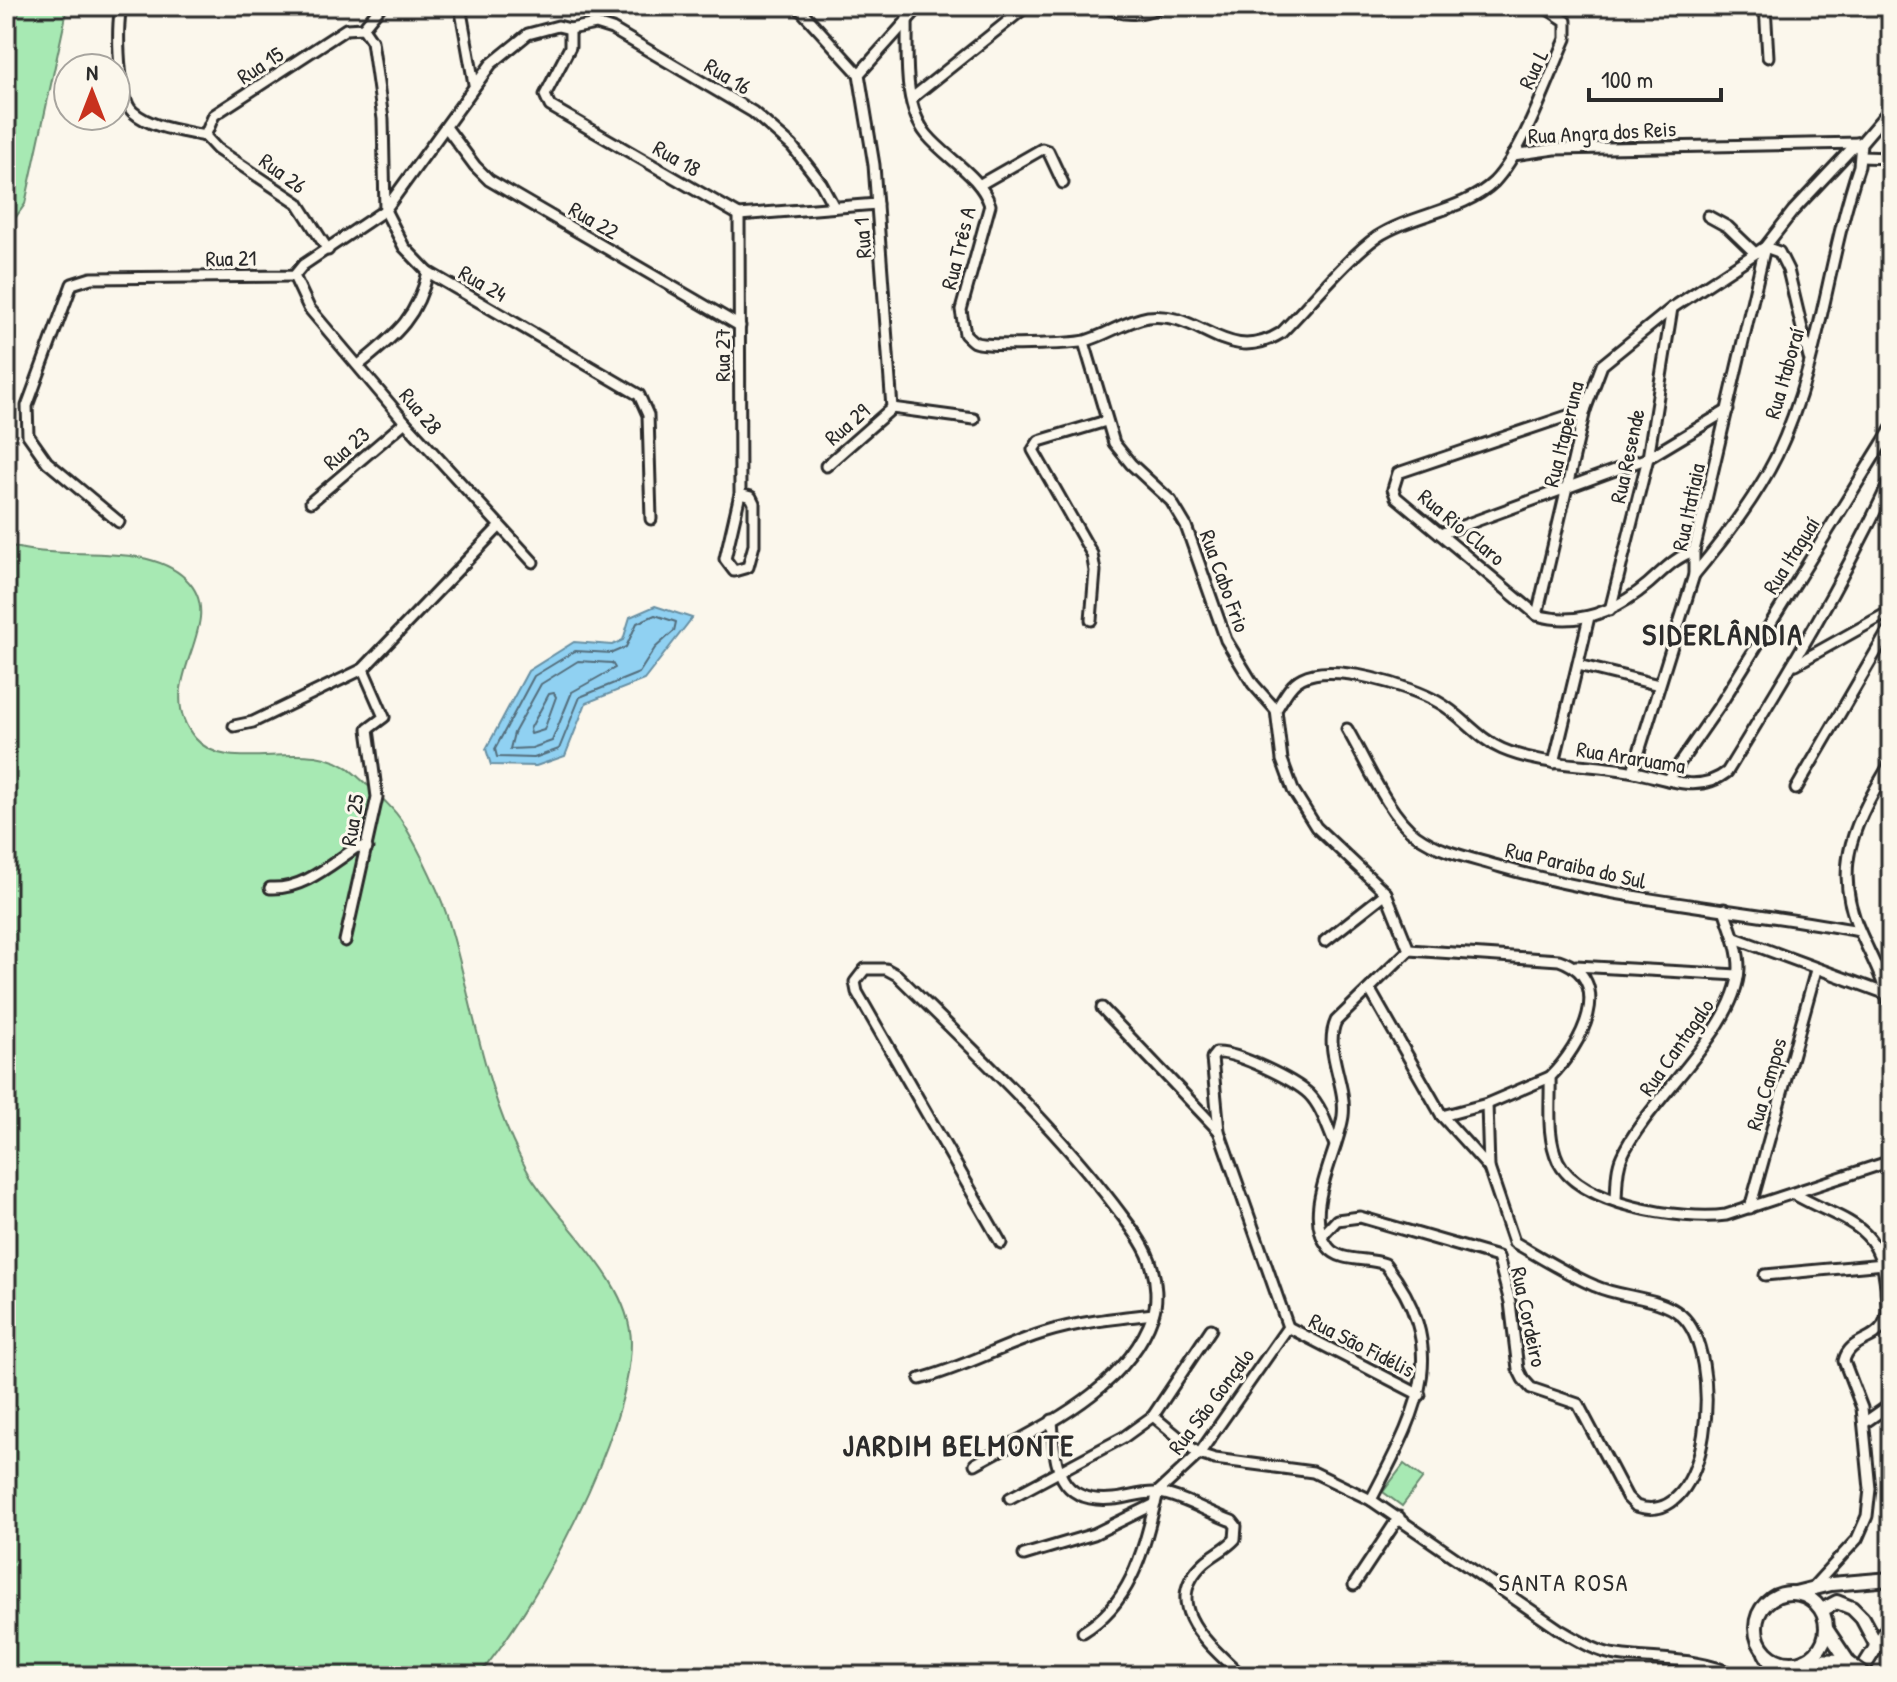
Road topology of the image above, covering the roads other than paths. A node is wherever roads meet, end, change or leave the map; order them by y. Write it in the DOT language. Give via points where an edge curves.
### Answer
graph roads {
  1 [pos="121,6"];
  2 [pos="381,6"];
  3 [pos="460,6"];
  4 [pos="797,6"];
  5 [pos="920,6"];
  6 [pos="1027,6"];
  7 [pos="1104,6"];
  8 [pos="1164,6"];
  9 [pos="1543,6"];
  10 [pos="1765,6"];
  11 [pos="907,18"];
  12 [pos="363,28"];
  13 [pos="570,29"];
  14 [pos="1768,57"];
  15 [pos="859,74"];
  16 [pos="474,84"];
  17 [pos="912,98"];
  18 [pos="1891,108"];
  19 [pos="446,127"];
  20 [pos="205,136"];
  21 [pos="1859,143"];
  22 [pos="1513,155"];
  23 [pos="1861,157"];
  24 [pos="1891,158"];
  25 [pos="1063,183"];
  26 [pos="979,185"];
  27 [pos="877,204"];
  28 [pos="834,207"];
  29 [pos="385,210"];
  30 [pos="739,215"];
  31 [pos="1708,216"];
  32 [pos="328,250"];
  33 [pos="1760,250"];
  34 [pos="428,272"];
  35 [pos="294,276"];
  36 [pos="1672,308"];
  37 [pos="960,322"];
  38 [pos="740,326"];
  39 [pos="1084,342"];
  40 [pos="1809,358"];
  41 [pos="359,365"];
  42 [pos="892,408"];
  43 [pos="1585,410"];
  44 [pos="1728,410"];
  45 [pos="974,419"];
  46 [pos="1106,421"];
  47 [pos="405,422"];
  48 [pos="1891,429"];
  49 [pos="1648,458"];
  50 [pos="826,466"];
  51 [pos="1891,478"];
  52 [pos="1568,488"];
  53 [pos="740,494"];
  54 [pos="311,502"];
  55 [pos="651,519"];
  56 [pos="119,522"];
  57 [pos="499,527"];
  58 [pos="1443,533"];
  59 [pos="1694,551"];
  60 [pos="533,562"];
  61 [pos="1694,575"];
  62 [pos="1610,610"];
  63 [pos="1891,611"];
  64 [pos="1537,615"];
  65 [pos="1589,617"];
  66 [pos="1091,620"];
  67 [pos="1891,626"];
  68 [pos="1578,665"];
  69 [pos="1793,666"];
  70 [pos="363,669"];
  71 [pos="1659,685"];
  72 [pos="1276,710"];
  73 [pos="234,726"];
  74 [pos="1347,729"];
  75 [pos="1891,762"];
  76 [pos="1554,763"];
  77 [pos="1633,771"];
  78 [pos="1668,780"];
  79 [pos="1796,789"];
  80 [pos="367,848"];
  81 [pos="270,888"];
  82 [pos="1386,893"];
  83 [pos="1724,909"];
  84 [pos="1859,931"];
  85 [pos="1735,938"];
  86 [pos="345,941"];
  87 [pos="1325,941"];
  88 [pos="1409,950"];
  89 [pos="1576,966"];
  90 [pos="1816,970"];
  91 [pos="1887,974"];
  92 [pos="1738,975"];
  93 [pos="1370,990"];
  94 [pos="1887,994"];
  95 [pos="1102,1008"];
  96 [pos="1891,1013"];
  97 [pos="1550,1077"];
  98 [pos="1487,1104"];
  99 [pos="1442,1116"];
  100 [pos="1219,1131"];
  101 [pos="1335,1145"];
  102 [pos="1891,1161"];
  103 [pos="1489,1168"];
  104 [pos="1794,1194"];
  105 [pos="1616,1199"];
  106 [pos="1750,1208"];
  107 [pos="1322,1236"];
  108 [pos="1514,1242"];
  109 [pos="1001,1243"];
  110 [pos="1498,1257"];
  111 [pos="1884,1264"];
  112 [pos="1765,1275"];
  113 [pos="1153,1314"];
  114 [pos="1288,1327"];
  115 [pos="1211,1329"];
  116 [pos="920,1379"];
  117 [pos="1420,1395"];
  118 [pos="1891,1404"];
  119 [pos="1153,1416"];
  120 [pos="1052,1420"];
  121 [pos="1864,1423"];
  122 [pos="1199,1454"];
  123 [pos="975,1464"];
  124 [pos="1058,1474"];
  125 [pos="1158,1492"];
  126 [pos="1010,1498"];
  127 [pos="1371,1500"];
  128 [pos="1155,1504"];
  129 [pos="1399,1517"];
  130 [pos="1024,1555"];
  131 [pos="1889,1581"];
  132 [pos="1354,1585"];
  133 [pos="1814,1586"];
  134 [pos="1795,1593"];
  135 [pos="1822,1610"];
  136 [pos="1891,1623"];
  137 [pos="1827,1630"];
  138 [pos="1083,1632"];
  139 [pos="1877,1646"];
  140 [pos="1764,1650"];
  141 [pos="1805,1660"];
  142 [pos="1847,1662"];
  143 [pos="1242,1676"];
  144 [pos="1738,1676"];
  145 [pos="1778,1676"];
  146 [pos="1858,1676"];
  147 [pos="1867,1676"];
  1 -- 20 [label="street" via="120,57 127,104 154,124"];
  2 -- 12 [label="street"];
  3 -- 16 [label="street"];
  4 -- 15 [label="street"];
  5 -- 11 [label="street"];
  6 -- 17 [label="street"];
  7 -- 8 [label="street" via="1129,15"];
  9 -- 22 [label="street, Rua L" via="1566,21 1566,39"];
  10 -- 14 [label="street"];
  11 -- 15 [label="street"];
  11 -- 17 [label="street, Rua Três A"];
  12 -- 20 [label="street, Rua 15" via="346,29 214,115"];
  12 -- 29 [label="street, Rua 24" via="372,41 383,119"];
  13 -- 16 [label="street" via="558,26 528,34"];
  13 -- 28 [label="street, Rua 16" via="596,24 612,29 753,112 792,146"];
  13 -- 30 [label="street, Rua 18" via="570,47 547,88 546,102"];
  15 -- 27 [label="street, Rua 1"];
  16 -- 19 [label="street"];
  17 -- 26 [label="street, Rua Três A" via="925,133"];
  18 -- 21 [label="street"];
  19 -- 29 [label="street"];
  19 -- 38 [label="street, Rua 22" via="489,180"];
  20 -- 32 [label="street, Rua 26" via="298,203"];
  21 -- 22 [label="street, Rua Angra dos Reis" via="1555,149"];
  21 -- 23 [label="street"];
  21 -- 33 [label="street, Rua Itaperuna"];
  22 -- 39 [label="street, Rua Angra dos Reis" via="1493,182 1473,196 1374,239 1281,333 1264,343 1228,342 1174,319 1151,317"];
  23 -- 24 [label="street"];
  23 -- 40 [label="street, Rua Itaboraí"];
  25 -- 26 [label="street" via="1048,151 1042,149"];
  26 -- 37 [label="street, Rua Três A" via="990,205 989,218"];
  27 -- 28 [label="street"];
  27 -- 42 [label="street, Rua 1"];
  28 -- 30 [label="street"];
  29 -- 32 [label="street"];
  29 -- 34 [label="street, Rua 24" via="398,238"];
  30 -- 38 [label="street, Rua 27"];
  31 -- 33 [label="street"];
  32 -- 35 [label="street"];
  33 -- 36 [label="street, Rua Itaperuna"];
  33 -- 40 [label="street" via="1779,252 1788,270"];
  33 -- 44 [label="street, Rua Itatiaia"];
  34 -- 41 [label="street" via="413,315"];
  34 -- 55 [label="street, Rua 24" via="639,395 648,415"];
  35 -- 41 [label="street, Rua 28" via="309,308"];
  35 -- 56 [label="street, Rua 21" via="91,278 72,284 27,406 28,435 47,462"];
  36 -- 43 [label="street, Rua Itaperuna" via="1602,365"];
  36 -- 49 [label="street, Rua Resende"];
  37 -- 39 [label="street, Rua Angra dos Reis" via="975,342 991,345"];
  38 -- 53 [label="street, Rua 27"];
  39 -- 46 [label="street, Rua Cabo Frio"];
  40 -- 61 [label="street, Rua Itaboraí" via="1776,456 1724,539"];
  41 -- 47 [label="street, Rua 28"];
  42 -- 45 [label="street"];
  42 -- 50 [label="street, Rua 29"];
  43 -- 52 [label="street, Rua Itaperuna"];
  43 -- 58 [label="street, Rua Rio Claro" via="1398,473 1393,481 1396,497"];
  44 -- 49 [label="street"];
  44 -- 59 [label="street, Rua Itatiaia"];
  46 -- 66 [label="street" via="1039,441 1033,450 1092,554"];
  46 -- 72 [label="street, Rua Cabo Frio" via="1114,443 1171,501 1186,526 1226,640"];
  47 -- 54 [label="street, Rua 23"];
  47 -- 57 [label="street, Rua 28"];
  48 -- 78 [label="street, Rua Itaguaí"];
  49 -- 52 [label="street"];
  49 -- 62 [label="street, Rua Resende"];
  51 -- 69 [label="street, Rua Araruama"];
  52 -- 58 [label="street"];
  52 -- 64 [label="street, Rua Itaperuna"];
  53 -- 53 [label="street" via="754,503 754,545 748,567 734,571 725,559"];
  57 -- 60 [label="street, Rua 28"];
  57 -- 70 [label="street"];
  58 -- 64 [label="street, Rua Rio Claro"];
  59 -- 61 [label="street, Rua Itatiaia"];
  59 -- 62 [label="street"];
  61 -- 71 [label="street, Rua Itatiaia"];
  62 -- 65 [label="street"];
  63 -- 69 [label="street"];
  64 -- 65 [label="street"];
  65 -- 68 [label="street"];
  67 -- 79 [label="street"];
  68 -- 71 [label="street"];
  68 -- 76 [label="street"];
  69 -- 78 [label="street, Rua Araruama" via="1727,772 1714,783"];
  70 -- 73 [label="street" via="253,722"];
  70 -- 80 [label="street, Rua 25" via="384,717 368,729 377,797"];
  71 -- 77 [label="street, Rua Itatiaia"];
  72 -- 76 [label="street, Rua Araruama" via="1303,677 1319,673 1385,680 1437,701 1502,749"];
  72 -- 82 [label="street" via="1282,760 1293,790 1316,827"];
  74 -- 83 [label="street, Rua Paraiba do Sul" via="1400,820 1443,850 1624,897"];
  75 -- 84 [label="street" via="1855,822 1848,856"];
  76 -- 77 [label="street, Rua Araruama"];
  77 -- 78 [label="street, Rua Araruama"];
  80 -- 81 [label="street" via="357,847 301,883"];
  80 -- 86 [label="street, Rua 25"];
  82 -- 87 [label="street"];
  82 -- 88 [label="street"];
  83 -- 84 [label="street, Rua Paraiba do Sul"];
  83 -- 85 [label="street, Rua Cantagalo"];
  84 -- 91 [label="street"];
  85 -- 90 [label="street"];
  85 -- 92 [label="street, Rua Cantagalo"];
  88 -- 89 [label="street" via="1559,960"];
  88 -- 93 [label="street"];
  89 -- 92 [label="street"];
  89 -- 97 [label="street" via="1591,990 1591,1004 1576,1041"];
  90 -- 94 [label="street"];
  90 -- 106 [label="street, Rua Campos"];
  91 -- 94 [label="street"];
  92 -- 105 [label="street, Rua Cantagalo" via="1717,1024 1621,1158"];
  93 -- 99 [label="street, Rua Cordeiro"];
  93 -- 101 [label="street" via="1330,1033 1344,1094"];
  94 -- 96 [label="street"];
  95 -- 100 [label="street"];
  97 -- 98 [label="street"];
  97 -- 105 [label="street" via="1549,1126 1560,1165 1591,1191"];
  98 -- 99 [label="street"];
  98 -- 103 [label="street, Rua Cordeiro"];
  99 -- 103 [label="street, Rua Cordeiro"];
  100 -- 101 [label="street" via="1211,1064 1216,1053 1224,1052 1310,1095"];
  100 -- 114 [label="street"];
  101 -- 107 [label="street" via="1320,1203"];
  102 -- 104 [label="street"];
  103 -- 108 [label="street, Rua Cordeiro"];
  104 -- 106 [label="street"];
  104 -- 111 [label="street" via="1869,1234"];
  105 -- 106 [label="street" via="1699,1219"];
  107 -- 110 [label="street" via="1337,1220 1360,1217"];
  107 -- 117 [label="street" via="1339,1256 1374,1259 1393,1274 1423,1346"];
  108 -- 110 [label="street, Rua Cordeiro"];
  108 -- 110 [label="street, Rua Cordeiro" via="1594,1286 1662,1304 1694,1328 1704,1354 1706,1428 1694,1472 1674,1497 1656,1508 1636,1506 1578,1404 1531,1388 1523,1379"];
  109 -- 113 [label="street" via="857,992 855,982 865,969 897,975 1092,1176 1152,1266"];
  111 -- 112 [label="street"];
  111 -- 121 [label="street" via="1883,1326 1853,1345 1844,1361"];
  113 -- 116 [label="street" via="1044,1332"];
  113 -- 120 [label="street" via="1123,1366"];
  114 -- 117 [label="street, Rua São Fidélis"];
  114 -- 122 [label="street, Rua São Gonçalo"];
  115 -- 119 [label="street"];
  117 -- 127 [label="street"];
  118 -- 121 [label="street"];
  119 -- 122 [label="street"];
  119 -- 124 [label="street"];
  120 -- 123 [label="street"];
  120 -- 124 [label="street"];
  121 -- 133 [label="street" via="1867,1516 1857,1539"];
  122 -- 125 [label="street, Rua São Gonçalo"];
  122 -- 127 [label="street" via="1313,1472"];
  124 -- 125 [label="street" via="1079,1495 1095,1498"];
  124 -- 126 [label="street"];
  125 -- 128 [label="street"];
  125 -- 143 [label="street" via="1236,1526 1235,1539 1193,1577 1187,1607 1191,1623"];
  127 -- 129 [label="street"];
  128 -- 130 [label="street" via="1094,1534"];
  128 -- 138 [label="street" via="1131,1583 1101,1622"];
  129 -- 132 [label="street"];
  129 -- 144 [label="street" via="1590,1647 1615,1655 1685,1659"];
  131 -- 133 [label="street"];
  133 -- 134 [label="street"];
  134 -- 135 [label="street"];
  134 -- 140 [label="street" via="1772,1598 1763,1606 1756,1628"];
  135 -- 137 [label="street"];
  135 -- 139 [label="street" via="1837,1602 1852,1608"];
  136 -- 139 [label="street"];
  137 -- 141 [label="street" via="1820,1648"];
  137 -- 142 [label="street"];
  139 -- 146 [label="street"];
  140 -- 141 [label="street" via="1783,1662"];
  140 -- 145 [label="street"];
  141 -- 142 [label="street"];
  142 -- 147 [label="street, bridge"];
}
